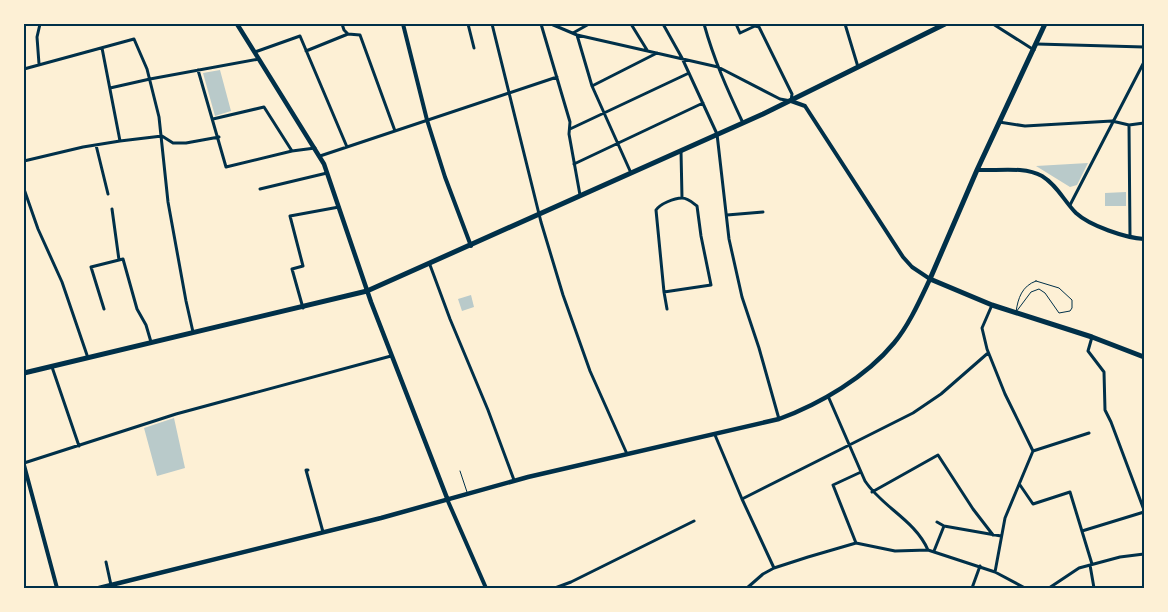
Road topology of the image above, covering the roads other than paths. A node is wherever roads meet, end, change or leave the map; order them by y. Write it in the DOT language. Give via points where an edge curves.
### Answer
graph roads {
  1 [pos="40,24"];
  2 [pos="237,24"];
  3 [pos="342,24"];
  4 [pos="403,24"];
  5 [pos="468,24"];
  6 [pos="492,24"];
  7 [pos="541,24"];
  8 [pos="551,24"];
  9 [pos="589,24"];
  10 [pos="631,24"];
  11 [pos="663,24"];
  12 [pos="704,24"];
  13 [pos="736,24"];
  14 [pos="845,24"];
  15 [pos="945,24"];
  16 [pos="993,24"];
  17 [pos="1045,24"];
  18 [pos="348,34"];
  19 [pos="575,34"];
  20 [pos="1037,44"];
  21 [pos="1144,47"];
  22 [pos="102,48"];
  23 [pos="474,48"];
  24 [pos="306,50"];
  25 [pos="647,50"];
  26 [pos="1034,50"];
  27 [pos="255,52"];
  28 [pos="658,53"];
  29 [pos="682,58"];
  30 [pos="259,59"];
  31 [pos="1144,62"];
  32 [pos="39,64"];
  33 [pos="718,67"];
  34 [pos="858,67"];
  35 [pos="24,68"];
  36 [pos="198,70"];
  37 [pos="689,73"];
  38 [pos="557,77"];
  39 [pos="150,79"];
  40 [pos="592,86"];
  41 [pos="110,88"];
  42 [pos="510,92"];
  43 [pos="791,101"];
  44 [pos="704,103"];
  45 [pos="604,113"];
  46 [pos="213,120"];
  47 [pos="427,120"];
  48 [pos="1112,121"];
  49 [pos="999,122"];
  50 [pos="743,123"];
  51 [pos="1144,123"];
  52 [pos="1129,125"];
  53 [pos="569,129"];
  54 [pos="395,131"];
  55 [pos="717,134"];
  56 [pos="162,136"];
  57 [pos="218,137"];
  58 [pos="120,140"];
  59 [pos="96,144"];
  60 [pos="618,144"];
  61 [pos="347,147"];
  62 [pos="315,148"];
  63 [pos="681,150"];
  64 [pos="292,151"];
  65 [pos="320,156"];
  66 [pos="24,160"];
  67 [pos="574,164"];
  68 [pos="977,170"];
  69 [pos="328,173"];
  70 [pos="631,173"];
  71 [pos="24,189"];
  72 [pos="260,189"];
  73 [pos="108,194"];
  74 [pos="580,195"];
  75 [pos="682,198"];
  76 [pos="1070,205"];
  77 [pos="339,207"];
  78 [pos="112,209"];
  79 [pos="763,212"];
  80 [pos="539,213"];
  81 [pos="727,215"];
  82 [pos="1130,237"];
  83 [pos="1144,238"];
  84 [pos="471,246"];
  85 [pos="119,260"];
  86 [pos="430,265"];
  87 [pos="930,279"];
  88 [pos="367,291"];
  89 [pos="664,292"];
  90 [pos="992,305"];
  91 [pos="303,308"];
  92 [pos="104,309"];
  93 [pos="667,309"];
  94 [pos="1016,312"];
  95 [pos="193,332"];
  96 [pos="1092,337"];
  97 [pos="151,342"];
  98 [pos="988,352"];
  99 [pos="391,356"];
  100 [pos="88,358"];
  101 [pos="1144,358"];
  102 [pos="52,366"];
  103 [pos="24,373"];
  104 [pos="828,396"];
  105 [pos="779,420"];
  106 [pos="1089,433"];
  107 [pos="715,435"];
  108 [pos="79,446"];
  109 [pos="850,446"];
  110 [pos="1033,451"];
  111 [pos="627,454"];
  112 [pos="24,464"];
  113 [pos="308,470"];
  114 [pos="460,471"];
  115 [pos="861,472"];
  116 [pos="514,480"];
  117 [pos="1020,484"];
  118 [pos="872,492"];
  119 [pos="467,493"];
  120 [pos="447,498"];
  121 [pos="742,499"];
  122 [pos="1144,511"];
  123 [pos="694,521"];
  124 [pos="937,522"];
  125 [pos="944,526"];
  126 [pos="1082,531"];
  127 [pos="323,532"];
  128 [pos="993,535"];
  129 [pos="1001,536"];
  130 [pos="856,543"];
  131 [pos="928,550"];
  132 [pos="934,551"];
  133 [pos="1144,554"];
  134 [pos="106,562"];
  135 [pos="1091,564"];
  136 [pos="980,566"];
  137 [pos="774,568"];
  138 [pos="995,572"];
  139 [pos="111,585"];
  140 [pos="56,588"];
  141 [pos="98,588"];
  142 [pos="486,588"];
  143 [pos="555,588"];
  144 [pos="747,588"];
  145 [pos="972,588"];
  146 [pos="1025,588"];
  147 [pos="1049,588"];
  148 [pos="1094,588"];
  1 -- 32 [label="street"];
  2 -- 27 [label="main road"];
  3 -- 18 [label="street"];
  4 -- 47 [label="street"];
  5 -- 23 [label="street"];
  6 -- 42 [label="street"];
  7 -- 38 [label="street"];
  8 -- 19 [label="street"];
  9 -- 19 [label="street"];
  10 -- 25 [label="street"];
  11 -- 29 [label="street"];
  12 -- 33 [label="street"];
  13 -- 43 [label="street" via="740,34 759,27 792,94"];
  14 -- 34 [label="street"];
  15 -- 34 [label="main road"];
  16 -- 26 [label="street"];
  17 -- 20 [label="main road"];
  18 -- 24 [label="street"];
  18 -- 54 [label="street" via="360,35"];
  19 -- 25 [label="street"];
  19 -- 40 [label="street"];
  20 -- 21 [label="street"];
  20 -- 26 [label="main road"];
  22 -- 32 [label="street"];
  22 -- 39 [label="street" via="134,39"];
  22 -- 41 [label="street"];
  24 -- 27 [label="street" via="300,36"];
  24 -- 61 [label="street"];
  25 -- 28 [label="street"];
  26 -- 49 [label="main road"];
  27 -- 30 [label="main road"];
  28 -- 29 [label="street"];
  28 -- 40 [label="street"];
  29 -- 33 [label="street"];
  29 -- 37 [label="street"];
  30 -- 36 [label="street"];
  30 -- 62 [label="main road"];
  31 -- 48 [label="street"];
  32 -- 35 [label="street"];
  33 -- 43 [label="street" via="780,99"];
  33 -- 50 [label="street"];
  34 -- 43 [label="main road"];
  36 -- 39 [label="street"];
  36 -- 46 [label="street"];
  37 -- 44 [label="street"];
  37 -- 45 [label="street"];
  38 -- 42 [label="street"];
  38 -- 53 [label="street" via="569,116"];
  39 -- 41 [label="street"];
  39 -- 56 [label="street"];
  40 -- 45 [label="street"];
  41 -- 58 [label="street"];
  42 -- 47 [label="street"];
  42 -- 80 [label="street"];
  43 -- 50 [label="main road"];
  43 -- 87 [label="street" via="805,106 903,257"];
  44 -- 55 [label="street"];
  44 -- 60 [label="street"];
  45 -- 53 [label="street"];
  45 -- 60 [label="street"];
  46 -- 57 [label="street"];
  46 -- 64 [label="street" via="264,108"];
  47 -- 54 [label="street"];
  47 -- 84 [label="street"];
  48 -- 49 [label="street" via="1025,126"];
  48 -- 52 [label="street"];
  48 -- 76 [label="street"];
  49 -- 68 [label="main road"];
  50 -- 55 [label="main road"];
  51 -- 52 [label="street"];
  52 -- 82 [label="street"];
  53 -- 67 [label="street"];
  54 -- 61 [label="street"];
  55 -- 63 [label="main road"];
  55 -- 81 [label="street"];
  56 -- 57 [label="street" via="173,143"];
  56 -- 58 [label="street"];
  56 -- 95 [label="street" via="168,202"];
  57 -- 64 [label="street" via="226,167"];
  58 -- 59 [label="street"];
  59 -- 66 [label="street"];
  59 -- 73 [label="street"];
  60 -- 67 [label="street"];
  60 -- 70 [label="street"];
  61 -- 65 [label="street"];
  62 -- 64 [label="street"];
  62 -- 65 [label="main road"];
  63 -- 70 [label="main road"];
  63 -- 75 [label="street"];
  65 -- 69 [label="main road"];
  67 -- 74 [label="street"];
  68 -- 76 [label="street" via="1025,171 1041,176 1056,187"];
  68 -- 87 [label="main road"];
  69 -- 72 [label="street"];
  69 -- 77 [label="main road"];
  70 -- 74 [label="main road"];
  71 -- 100 [label="street" via="62,282"];
  74 -- 80 [label="main road"];
  75 -- 89 [label="street" via="658,206 656,210"];
  75 -- 89 [label="street" via="697,206 711,285"];
  76 -- 82 [label="street" via="1077,214 1093,223"];
  77 -- 88 [label="main road"];
  77 -- 91 [label="street" via="290,216 303,266 292,269"];
  78 -- 85 [label="street"];
  79 -- 81 [label="street"];
  80 -- 84 [label="main road"];
  80 -- 111 [label="street" via="581,346"];
  81 -- 105 [label="street" via="742,298"];
  82 -- 83 [label="street"];
  84 -- 86 [label="main road"];
  85 -- 92 [label="street" via="91,266"];
  85 -- 97 [label="street" via="123,260 137,309"];
  86 -- 88 [label="main road"];
  86 -- 116 [label="street"];
  87 -- 90 [label="main road"];
  87 -- 104 [label="main road" via="895,342 877,360"];
  88 -- 91 [label="main road"];
  88 -- 99 [label="main road"];
  89 -- 93 [label="street"];
  90 -- 94 [label="main road"];
  90 -- 98 [label="street" via="982,328"];
  91 -- 95 [label="main road"];
  94 -- 94 [label="lane" via="1023,290 1036,281 1059,288 1072,300 1070,312 1059,313 1038,289 1031,292"];
  94 -- 96 [label="main road"];
  95 -- 97 [label="main road"];
  96 -- 101 [label="main road"];
  96 -- 122 [label="street" via="1088,352 1104,372 1105,410"];
  97 -- 100 [label="main road"];
  98 -- 109 [label="street" via="941,394"];
  98 -- 110 [label="street"];
  99 -- 108 [label="street" via="176,414"];
  99 -- 120 [label="main road"];
  100 -- 102 [label="main road"];
  102 -- 103 [label="main road"];
  102 -- 108 [label="street"];
  104 -- 105 [label="main road"];
  104 -- 109 [label="street"];
  105 -- 107 [label="main road"];
  106 -- 110 [label="street"];
  107 -- 111 [label="main road"];
  107 -- 121 [label="street"];
  108 -- 112 [label="street"];
  109 -- 115 [label="street"];
  109 -- 121 [label="street"];
  110 -- 117 [label="street"];
  111 -- 116 [label="main road"];
  112 -- 140 [label="street"];
  113 -- 127 [label="street"];
  114 -- 119 [label="lane"];
  115 -- 118 [label="street"];
  115 -- 130 [label="street" via="834,485"];
  116 -- 119 [label="main road"];
  117 -- 126 [label="street" via="1032,504 1070,492"];
  117 -- 129 [label="street"];
  118 -- 128 [label="street" via="938,456"];
  118 -- 131 [label="street" via="901,516"];
  119 -- 120 [label="main road"];
  120 -- 127 [label="main road"];
  120 -- 142 [label="street"];
  121 -- 137 [label="street"];
  122 -- 126 [label="street"];
  123 -- 143 [label="street"];
  124 -- 125 [label="street"];
  125 -- 128 [label="street"];
  125 -- 132 [label="street"];
  126 -- 135 [label="street"];
  127 -- 139 [label="main road"];
  128 -- 129 [label="street"];
  129 -- 138 [label="street"];
  130 -- 131 [label="street" via="895,551"];
  130 -- 137 [label="street"];
  131 -- 132 [label="street"];
  132 -- 136 [label="street"];
  133 -- 135 [label="street"];
  134 -- 139 [label="street"];
  135 -- 147 [label="street"];
  135 -- 148 [label="street"];
  136 -- 138 [label="street"];
  136 -- 145 [label="street"];
  137 -- 144 [label="street"];
  138 -- 146 [label="street"];
  139 -- 141 [label="main road"];
}
